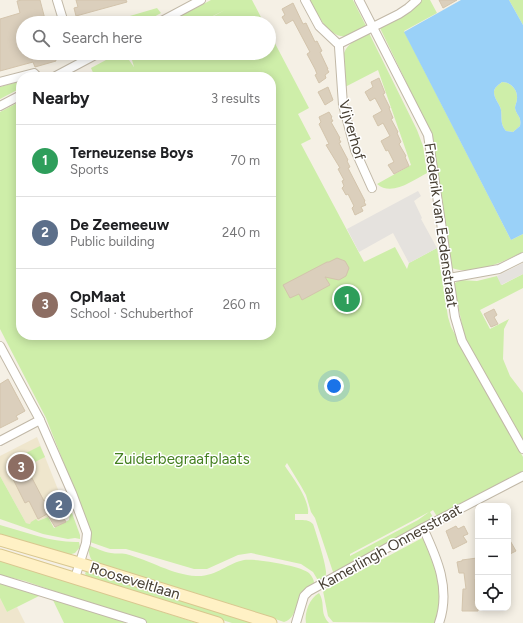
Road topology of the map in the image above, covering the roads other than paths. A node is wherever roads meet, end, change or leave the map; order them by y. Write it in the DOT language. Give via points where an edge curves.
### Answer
graph roads {
  1 [pos="57,0"];
  2 [pos="201,0"];
  3 [pos="305,0"];
  4 [pos="359,0"];
  5 [pos="417,0"];
  6 [pos="62,16"];
  7 [pos="171,16"];
  8 [pos="373,27"];
  9 [pos="339,45"];
  10 [pos="83,61"];
  11 [pos="63,72"];
  12 [pos="16,78"];
  13 [pos="0,82"];
  14 [pos="16,98"];
  15 [pos="0,106"];
  16 [pos="372,188"];
  17 [pos="523,257"];
  18 [pos="449,278"];
  19 [pos="0,346"];
  20 [pos="8,361"];
  21 [pos="0,365"];
  22 [pos="40,420"];
  23 [pos="0,442"];
  24 [pos="523,449"];
  25 [pos="523,476"];
  26 [pos="423,528"];
  27 [pos="0,540"];
  28 [pos="0,555"];
  29 [pos="79,563"];
  30 [pos="0,578"];
  31 [pos="75,578"];
  32 [pos="142,623"];
  33 [pos="218,623"];
  34 [pos="270,623"];
  35 [pos="296,623"];
  36 [pos="439,623"];
  1 -- 6 [label="street"];
  2 -- 7 [label="street"];
  3 -- 9 [label="street" via="319,26"];
  4 -- 8 [label="street, Frederik van Eedenstraat"];
  5 -- 8 [label="street" via="408,8"];
  8 -- 9 [label="street"];
  8 -- 18 [label="street, Frederik van Eedenstraat" via="428,135"];
  9 -- 16 [label="street, Vijverhof" via="343,105 355,150"];
  10 -- 11 [label="street"];
  12 -- 13 [label="street"];
  14 -- 15 [label="street"];
  17 -- 18 [label="street" via="498,270"];
  18 -- 24 [label="street, Frederik van Eedenstraat" via="455,317 462,341"];
  19 -- 20 [label="street"];
  20 -- 21 [label="street"];
  20 -- 22 [label="street"];
  22 -- 23 [label="street"];
  22 -- 29 [label="street" via="87,533"];
  25 -- 26 [label="street, Kamerlingh Onnesstraat"];
  26 -- 35 [label="street, Kamerlingh Onnesstraat" via="310,591 304,596"];
  26 -- 36 [label="street" via="438,561 442,580 443,613"];
  27 -- 29 [label="main road, Rooseveltlaan"];
  28 -- 31 [label="main road, Rooseveltlaan"];
  29 -- 31 [label="street"];
  29 -- 34 [label="main road, Rooseveltlaan"];
  30 -- 32 [label="street"];
  31 -- 33 [label="main road, Rooseveltlaan"];
}
